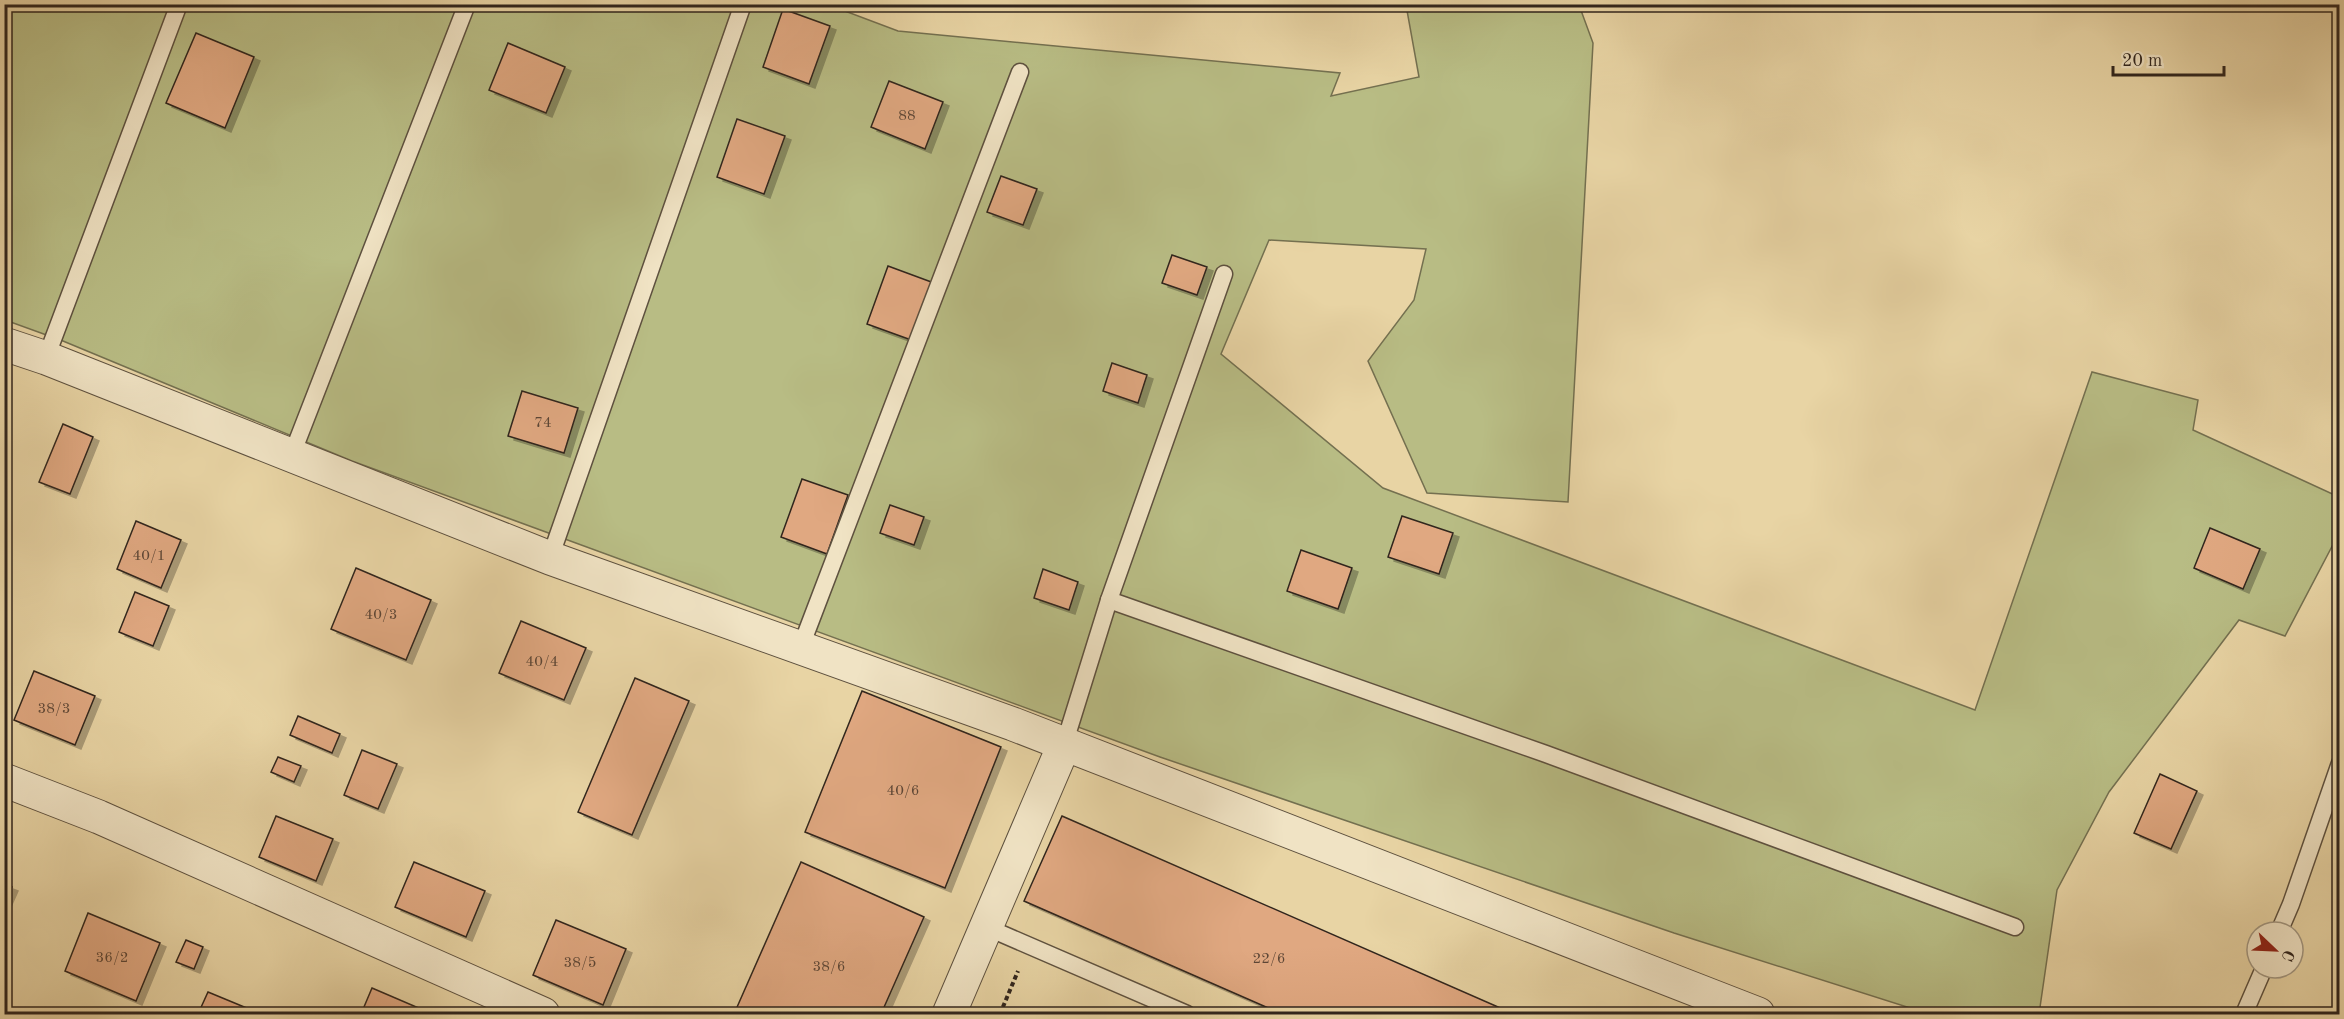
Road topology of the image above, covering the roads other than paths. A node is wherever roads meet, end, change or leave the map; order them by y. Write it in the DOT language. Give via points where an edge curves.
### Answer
graph roads {
  1 [pos="179,4"];
  2 [pos="467,4"];
  3 [pos="743,4"];
  4 [pos="1020,72"];
  5 [pos="1224,274"];
  6 [pos="4,344"];
  7 [pos="46,358"];
  8 [pos="291,457"];
  9 [pos="550,558"];
  10 [pos="1109,600"];
  11 [pos="800,649"];
  12 [pos="1064,746"];
  13 [pos="2340,763"];
  14 [pos="4,780"];
  15 [pos="2285,920"];
  16 [pos="986,927"];
  17 [pos="2015,927"];
  18 [pos="2259,980"];
  19 [pos="543,1014"];
  20 [pos="949,1014"];
  21 [pos="1187,1014"];
  22 [pos="1758,1014"];
  23 [pos="2244,1014"];
  1 -- 7 [label="lane"];
  2 -- 8 [label="lane"];
  3 -- 9 [label="lane"];
  4 -- 11 [label="lane"];
  5 -- 10 [label="lane"];
  6 -- 7 [label="street"];
  7 -- 8 [label="street"];
  8 -- 9 [label="street"];
  9 -- 11 [label="street"];
  10 -- 12 [label="lane"];
  10 -- 17 [label="lane" via="1535,750"];
  11 -- 12 [label="street" via="1013,724"];
  12 -- 16 [label="street"];
  12 -- 22 [label="street"];
  13 -- 15 [label="lane"];
  14 -- 19 [label="street" via="99,817"];
  16 -- 20 [label="street"];
  16 -- 21 [label="lane"];
  18 -- 23 [label="lane"];
}
